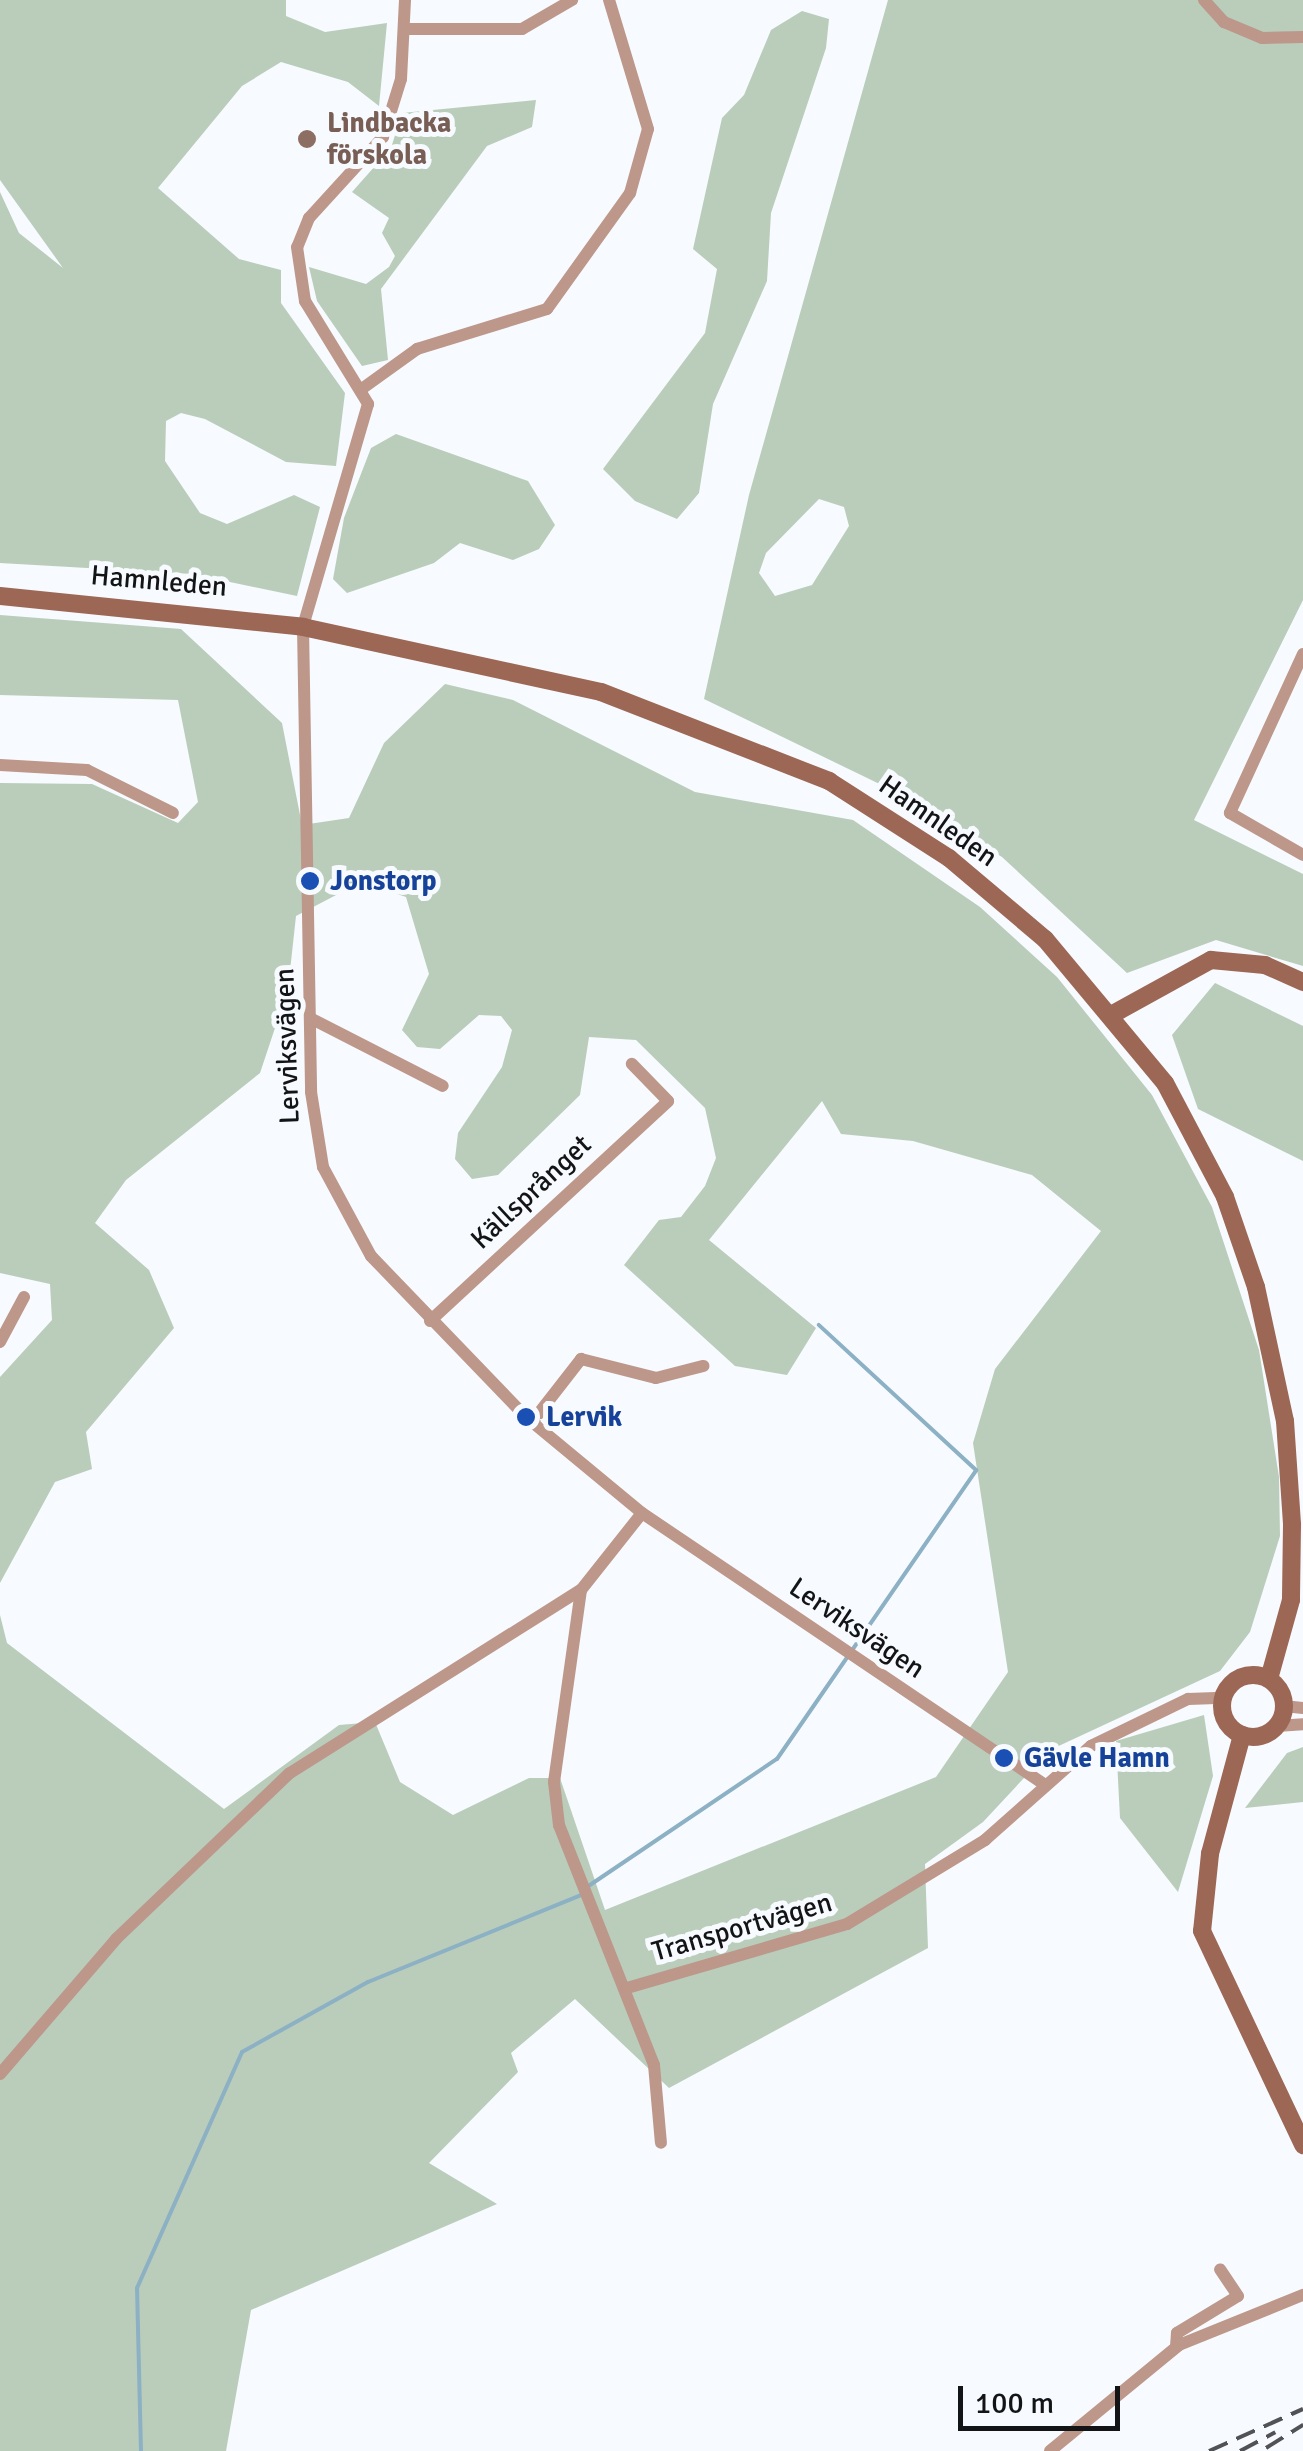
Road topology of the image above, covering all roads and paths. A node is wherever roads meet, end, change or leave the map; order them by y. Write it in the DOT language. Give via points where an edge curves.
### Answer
graph roads {
  1 [pos="405,0"];
  2 [pos="572,0"];
  3 [pos="610,0"];
  4 [pos="1204,0"];
  5 [pos="407,29"];
  6 [pos="1303,37"];
  7 [pos="363,388"];
  8 [pos="0,596"];
  9 [pos="303,627"];
  10 [pos="1303,654"];
  11 [pos="0,765"];
  12 [pos="173,813"];
  13 [pos="1303,855"];
  14 [pos="1303,982"];
  15 [pos="1114,1014"];
  16 [pos="310,1018"];
  17 [pos="632,1064"];
  18 [pos="443,1086"];
  19 [pos="24,1297"];
  20 [pos="430,1321"];
  21 [pos="0,1342"];
  22 [pos="703,1366"];
  23 [pos="532,1422"];
  24 [pos="642,1513"];
  25 [pos="582,1590"];
  26 [pos="1269,1679"];
  27 [pos="1223,1698"];
  28 [pos="1294,1707"];
  29 [pos="1303,1724"];
  30 [pos="1277,1726"];
  31 [pos="1242,1735"];
  32 [pos="1044,1784"];
  33 [pos="626,1988"];
  34 [pos="0,2074"];
  35 [pos="660,2143"];
  36 [pos="1303,2145"];
  37 [pos="1220,2269"];
  38 [pos="1303,2295"];
  39 [pos="1176,2347"];
  40 [pos="1050,2451"];
  1 -- 5 [label="street"];
  2 -- 5 [label="street" via="522,28"];
  3 -- 7 [label="street" via="648,129 630,192 547,309 417,349"];
  4 -- 6 [label="street" via="1224,22 1262,38"];
  5 -- 7 [label="street" via="383,136 309,218 297,247 304,301"];
  7 -- 9 [label="street, Lerviksvägen" via="367,428"];
  8 -- 9 [label="main road, Hamnleden"];
  9 -- 15 [label="main road, Hamnleden" via="602,692 829,782 949,858 1046,939"];
  9 -- 16 [label="street, Lerviksvägen"];
  10 -- 13 [label="street" via="1230,814"];
  11 -- 12 [label="street" via="87,770"];
  14 -- 15 [label="main road" via="1266,966 1211,960"];
  15 -- 26 [label="main road, Hamnleden" via="1166,1083 1225,1196 1274,1355 1290,1600"];
  16 -- 18 [label="street"];
  16 -- 20 [label="street, Lerviksvägen" via="323,1167 371,1256"];
  17 -- 20 [label="street, Källsprånget" via="668,1101"];
  19 -- 21 [label="street"];
  20 -- 23 [label="street, Lerviksvägen"];
  22 -- 23 [label="street" via="656,1378 580,1358"];
  23 -- 24 [label="street, Lerviksvägen"];
  24 -- 25 [label="street"];
  24 -- 32 [label="street, Lerviksvägen"];
  25 -- 33 [label="street" via="554,1782 559,1825"];
  25 -- 34 [label="street" via="338,1736 116,1940"];
  26 -- 27 [label="main road" via="1242,1677"];
  26 -- 28 [label="main road"];
  27 -- 31 [label="main road" via="1228,1724"];
  27 -- 32 [label="street, Transportvägen" via="1188,1699 1137,1719"];
  28 -- 30 [label="main road"];
  29 -- 30 [label="street"];
  30 -- 31 [label="main road"];
  31 -- 36 [label="main road" via="1203,1890 1202,1931"];
  32 -- 33 [label="street, Transportvägen" via="986,1840 847,1924"];
  33 -- 35 [label="street" via="654,2065"];
  37 -- 39 [label="street" via="1238,2296 1177,2332"];
  38 -- 39 [label="street"];
  39 -- 40 [label="street"];
}
